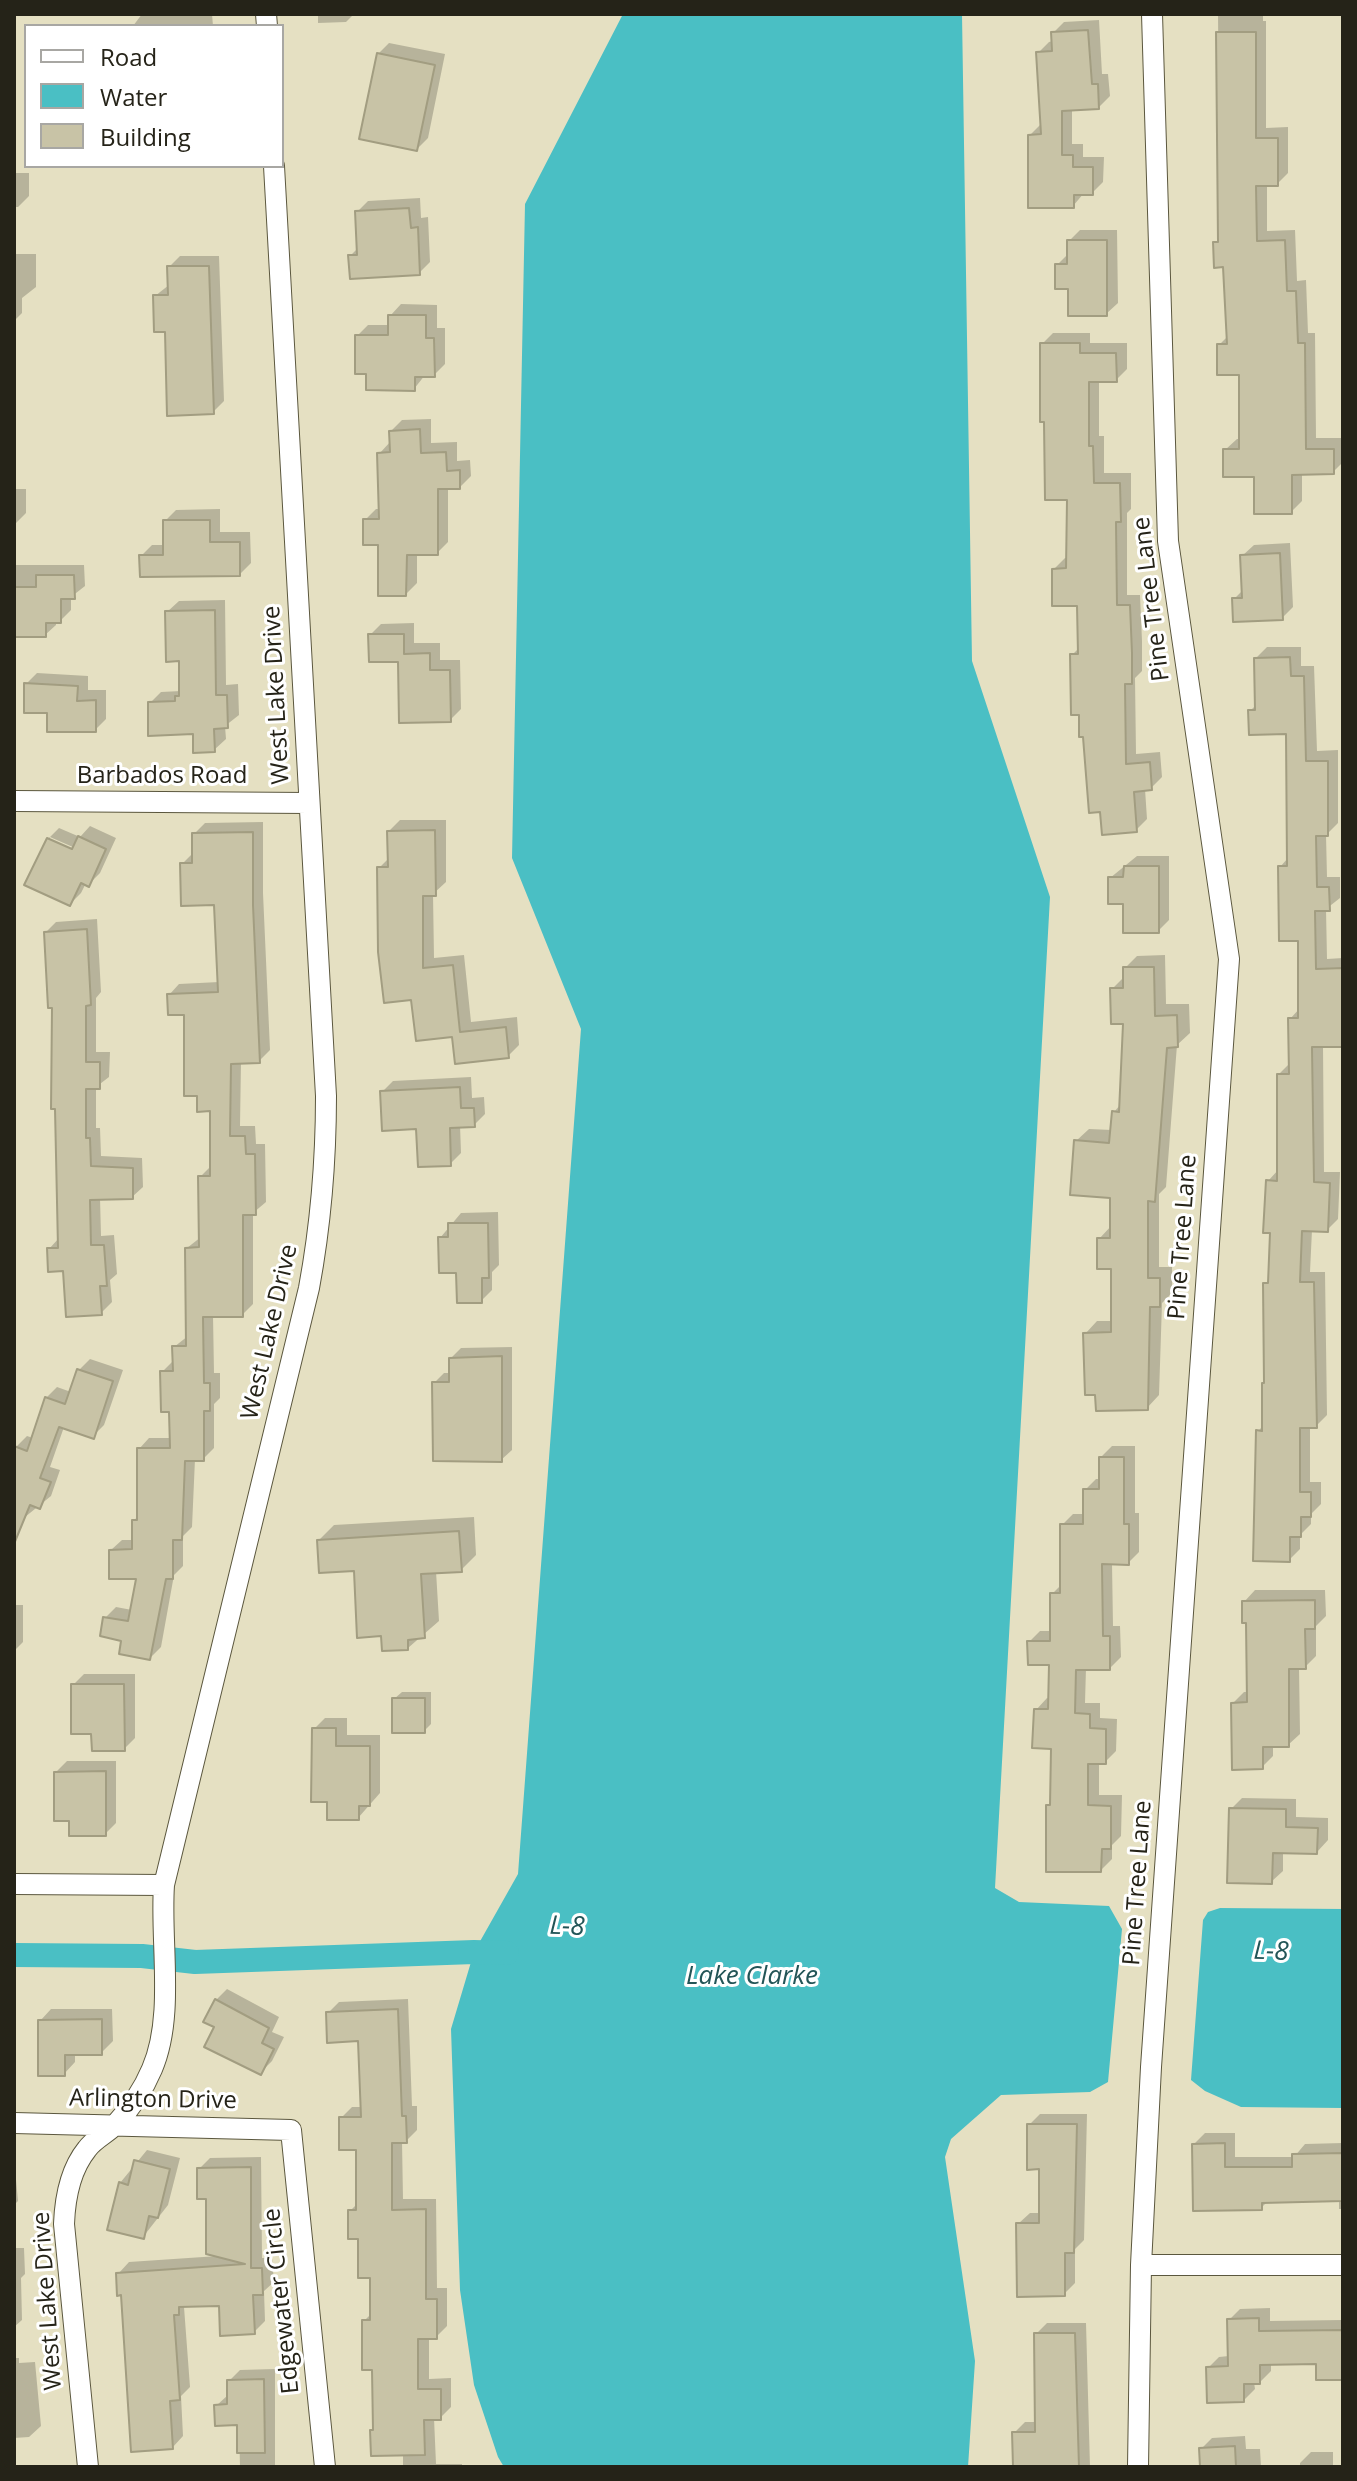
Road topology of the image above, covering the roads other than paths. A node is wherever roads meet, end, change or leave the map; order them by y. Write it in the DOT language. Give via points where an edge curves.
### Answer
graph roads {
  1 [pos="1152,14"];
  2 [pos="274,168"];
  3 [pos="14,801"];
  4 [pos="309,803"];
  5 [pos="14,1884"];
  6 [pos="164,1885"];
  7 [pos="14,2123"];
  8 [pos="115,2125"];
  9 [pos="291,2130"];
  10 [pos="1141,2265"];
  11 [pos="1343,2265"];
  12 [pos="88,2467"];
  13 [pos="325,2467"];
  14 [pos="1138,2467"];
  1 -- 10 [label="street, Pine Tree Lane" via="1168,541 1229,959"];
  2 -- 4 [label="street, West Lake Drive"];
  3 -- 4 [label="street, Barbados Road"];
  4 -- 6 [label="street, West Lake Drive" via="326,1096 321,1225"];
  5 -- 6 [label="street"];
  6 -- 8 [label="street, West Lake Drive" via="161,2038 152,2069"];
  7 -- 8 [label="street, Arlington Drive"];
  8 -- 9 [label="street, Arlington Drive"];
  8 -- 12 [label="street, West Lake Drive" via="83,2154 65,2208"];
  9 -- 13 [label="street, Edgewater Circle"];
  10 -- 11 [label="street"];
  10 -- 14 [label="street, Pine Tree Lane"];
}
